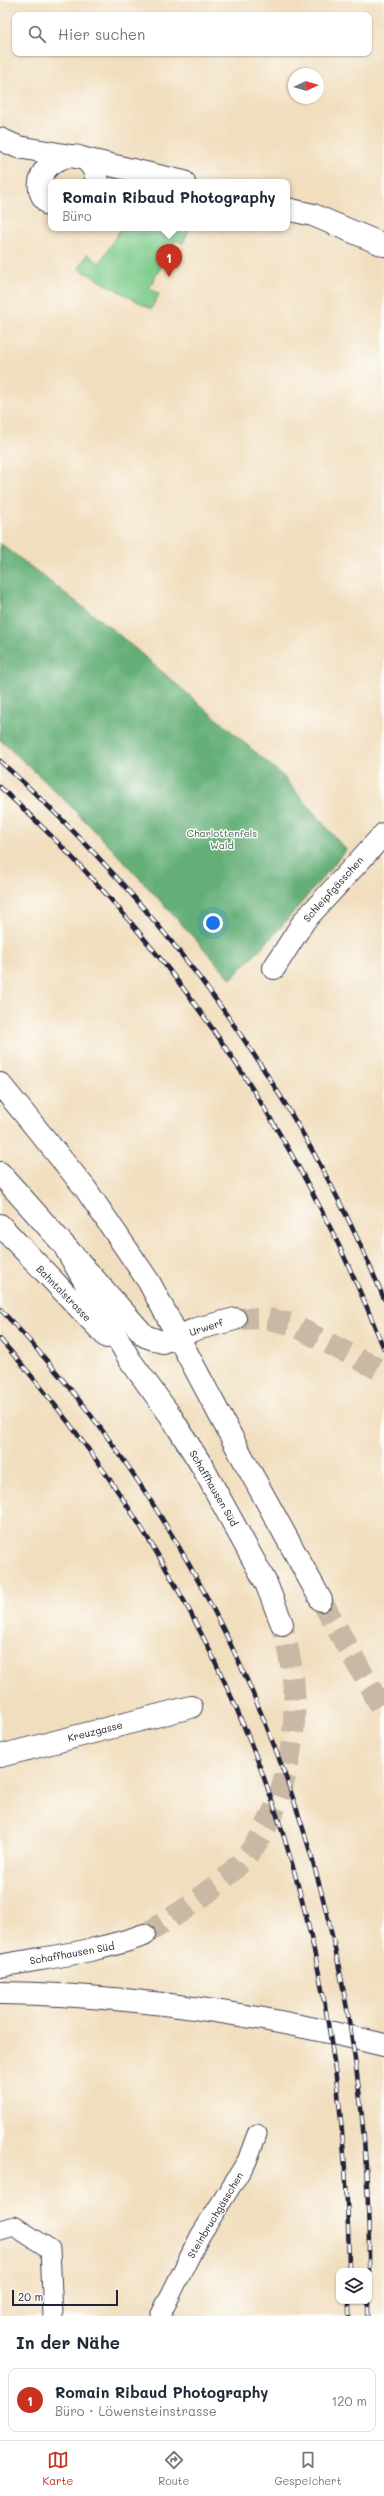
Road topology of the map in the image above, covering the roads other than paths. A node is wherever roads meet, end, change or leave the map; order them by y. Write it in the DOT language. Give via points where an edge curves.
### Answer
graph roads {
  1 [pos="0,139"];
  2 [pos="76,156"];
  3 [pos="96,179"];
  4 [pos="172,179"];
  5 [pos="48,203"];
  6 [pos="290,210"];
  7 [pos="384,245"];
  8 [pos="384,834"];
  9 [pos="274,968"];
  10 [pos="0,1084"];
  11 [pos="0,1173"];
  12 [pos="0,1225"];
  13 [pos="66,1249"];
  14 [pos="235,1319"];
  15 [pos="178,1337"];
  16 [pos="130,1360"];
  17 [pos="321,1600"];
  18 [pos="282,1624"];
  19 [pos="191,1707"];
  20 [pos="0,1756"];
  21 [pos="144,1935"];
  22 [pos="0,1966"];
  23 [pos="0,1993"];
  24 [pos="384,2045"];
  25 [pos="256,2134"];
  26 [pos="0,2230"];
  27 [pos="53,2316"];
  28 [pos="160,2316"];
  1 -- 2 [label="main road" via="18,147"];
  2 -- 3 [label="main road" via="92,167"];
  2 -- 4 [label="main road"];
  2 -- 5 [label="main road" via="58,158 44,170 41,188 43,197"];
  6 -- 7 [label="main road" via="313,215"];
  8 -- 9 [label="main road, Schleipfgässchen" via="304,921"];
  10 -- 15 [label="main road" via="86,1188 149,1282"];
  11 -- 13 [label="main road"];
  12 -- 16 [label="main road, Bahntalstrasse"];
  13 -- 15 [label="main road, Urwerf" via="145,1336 162,1342"];
  13 -- 16 [label="main road"];
  14 -- 15 [label="main road, Urwerf" via="196,1329"];
  15 -- 17 [label="main road"];
  16 -- 18 [label="main road, Schaffhausen Süd" via="170,1415 205,1472 266,1583"];
  19 -- 20 [label="main road, Kreuzgasse"];
  21 -- 22 [label="main road, Schaffhausen Süd" via="89,1951"];
  23 -- 24 [label="main road" via="98,1997 223,2011 291,2022"];
  25 -- 28 [label="lane, Steinbruchgässchen" via="247,2160 200,2236"];
  26 -- 27 [label="lane" via="14,2226 50,2249"];
}
